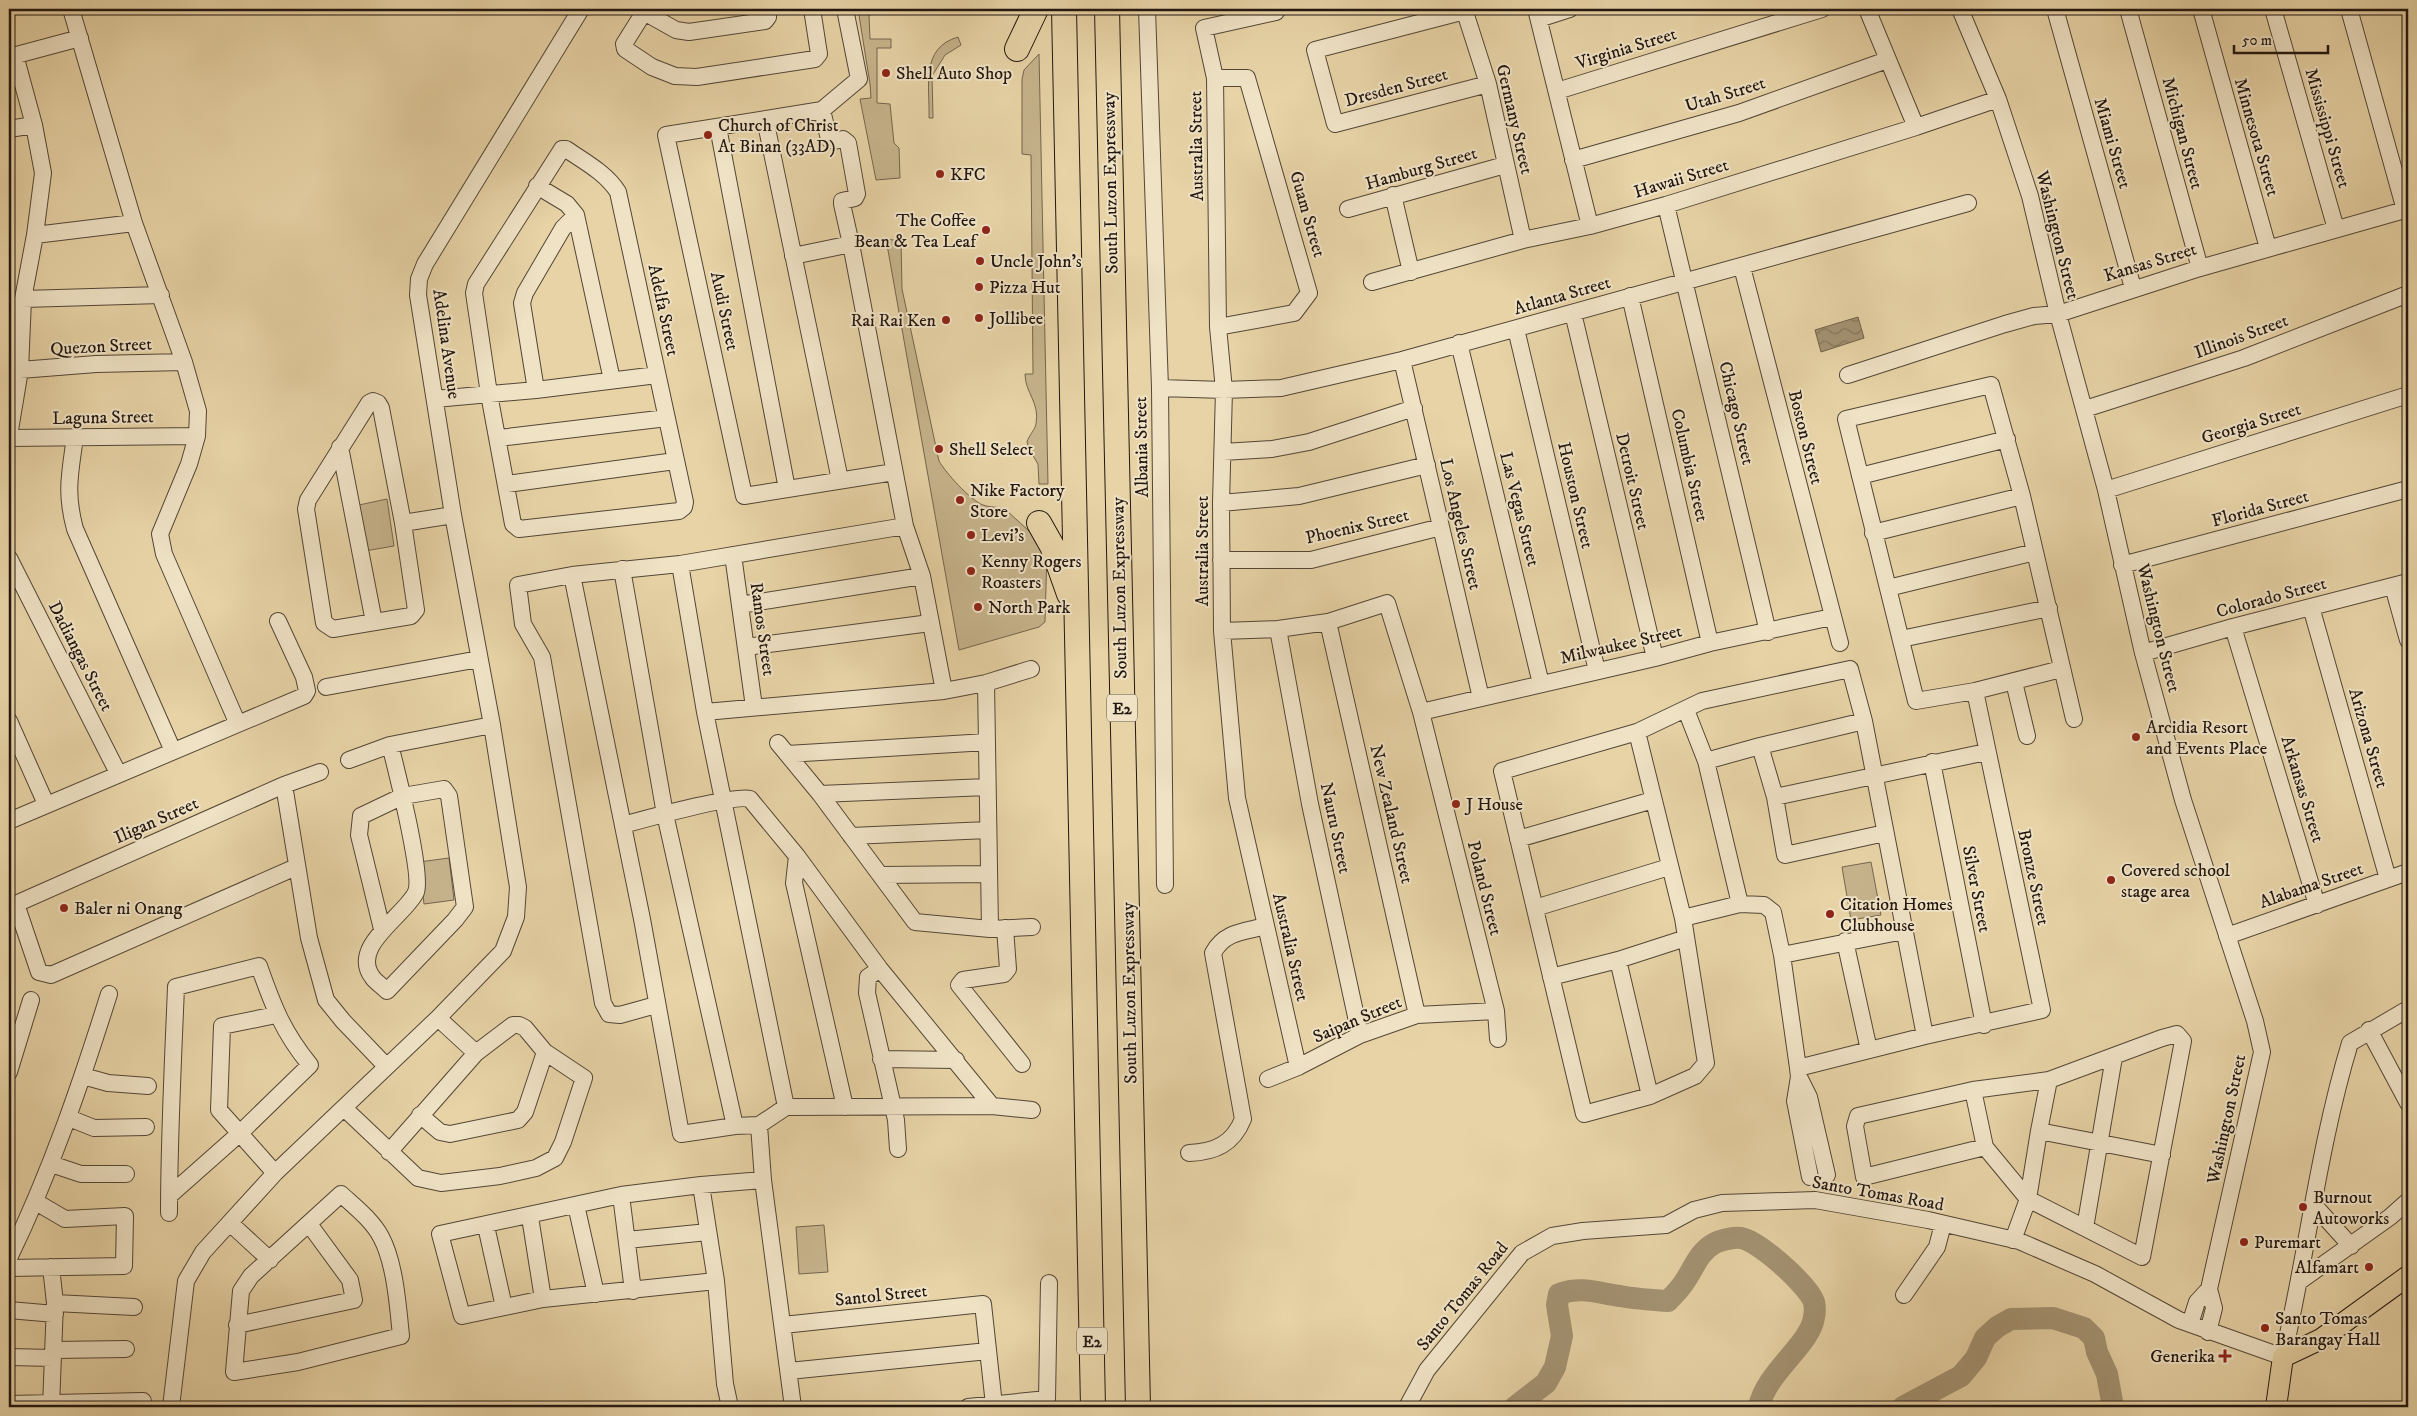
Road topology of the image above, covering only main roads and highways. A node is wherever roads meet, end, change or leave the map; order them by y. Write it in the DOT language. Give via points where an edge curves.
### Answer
graph roads {
  1 [pos="1036,9"];
  2 [pos="1064,9"];
  3 [pos="1107,9"];
  4 [pos="1017,49"];
  5 [pos="1039,523"];
  6 [pos="1077,624"];
  7 [pos="2408,1276"];
  8 [pos="1093,1407"];
  9 [pos="1138,1407"];
  10 [pos="2276,1407"];
  1 -- 4 [label="highway"];
  2 -- 6 [label="highway, E2"];
  3 -- 9 [label="highway, South Luzon Expressway / E2"];
  5 -- 6 [label="highway" via="1066,581"];
  6 -- 8 [label="highway, E2"];
  7 -- 10 [label="main road" via="2321,1339 2283,1357"];
}
